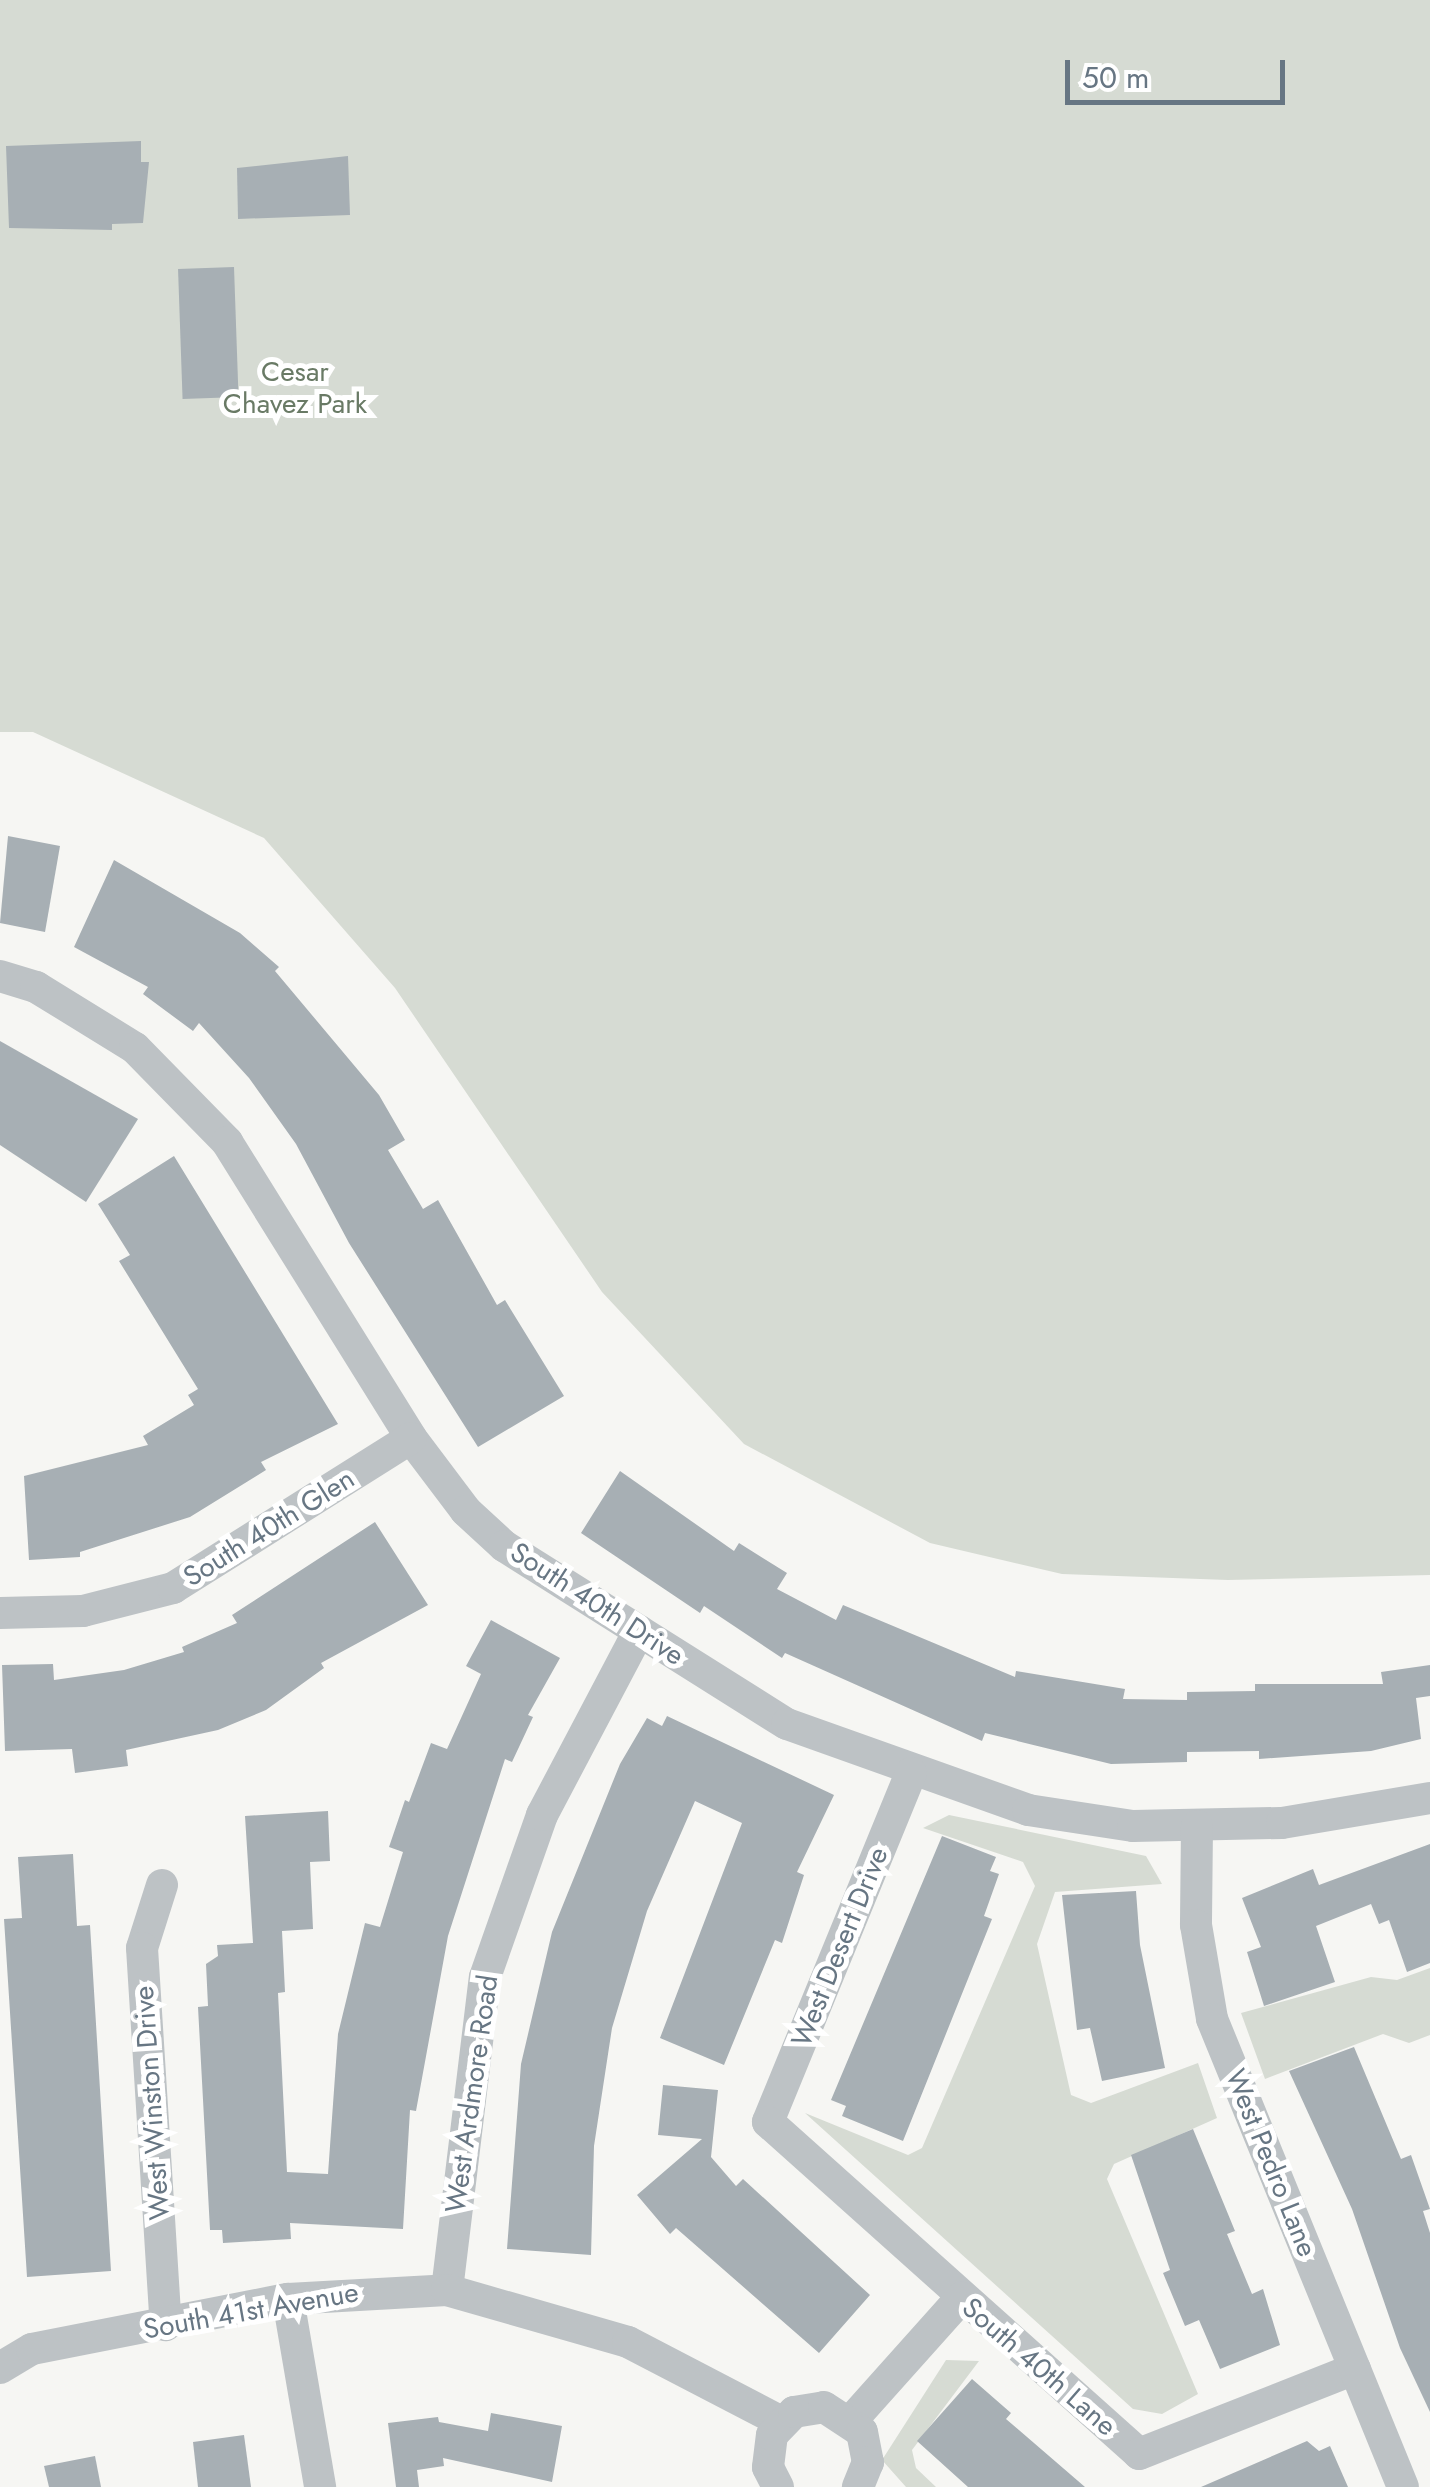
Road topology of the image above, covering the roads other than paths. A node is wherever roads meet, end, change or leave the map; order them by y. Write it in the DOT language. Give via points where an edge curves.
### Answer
graph roads {
  1 [pos="0,976"];
  2 [pos="412,1438"];
  3 [pos="0,1613"];
  4 [pos="639,1631"];
  5 [pos="911,1772"];
  6 [pos="1430,1798"];
  7 [pos="1197,1826"];
  8 [pos="162,1885"];
  9 [pos="768,2122"];
  10 [pos="446,2290"];
  11 [pos="961,2298"];
  12 [pos="288,2299"];
  13 [pos="166,2325"];
  14 [pos="0,2368"];
  15 [pos="1355,2370"];
  16 [pos="852,2420"];
  17 [pos="782,2422"];
  18 [pos="320,2487"];
  19 [pos="778,2487"];
  20 [pos="858,2487"];
  21 [pos="1403,2487"];
  1 -- 2 [label="street, South 40th Drive" via="36,987 135,1048 227,1142"];
  2 -- 3 [label="street, South 40th Glen" via="173,1588 83,1611"];
  2 -- 4 [label="street, South 40th Drive" via="466,1511 504,1546"];
  4 -- 5 [label="street, South 40th Drive" via="788,1724"];
  4 -- 10 [label="street, West Ardmore Road" via="542,1815 485,1977"];
  5 -- 7 [label="street, South 40th Drive" via="1028,1810 1134,1826"];
  5 -- 9 [label="street, West Desert Drive"];
  6 -- 7 [label="street, South 40th Drive" via="1282,1823"];
  7 -- 15 [label="street, West Pedro Lane" via="1196,1925 1212,2019"];
  8 -- 13 [label="street, West Winston Drive" via="142,1948"];
  9 -- 11 [label="street, South 40th Lane"];
  10 -- 12 [label="street, South 41st Avenue"];
  10 -- 17 [label="street, South 41st Avenue" via="628,2342"];
  11 -- 15 [label="street, South 40th Lane" via="1139,2454"];
  11 -- 16 [label="street"];
  12 -- 13 [label="street, South 41st Avenue"];
  12 -- 18 [label="street"];
  13 -- 14 [label="street, South 41st Avenue" via="32,2350"];
  15 -- 21 [label="street, West Pedro Lane"];
  16 -- 17 [label="street" via="824,2407"];
  16 -- 20 [label="street" via="867,2446"];
  17 -- 19 [label="street" via="768,2450"];
}
